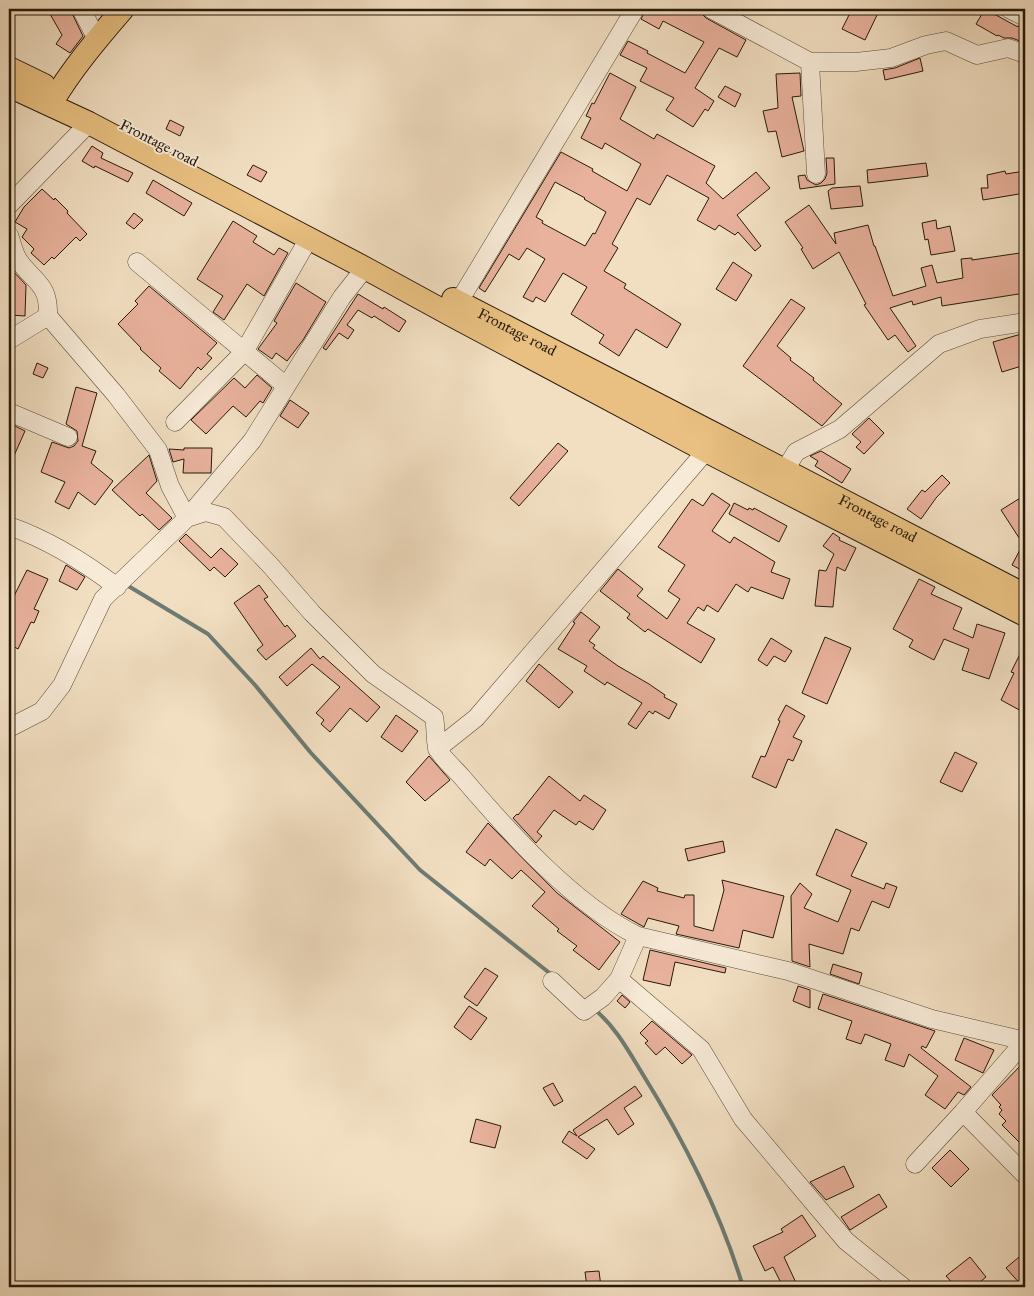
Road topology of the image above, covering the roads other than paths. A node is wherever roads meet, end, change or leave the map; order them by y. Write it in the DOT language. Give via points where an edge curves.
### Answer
graph roads {
  1 [pos="81,9"];
  2 [pos="123,9"];
  3 [pos="635,9"];
  4 [pos="711,9"];
  5 [pos="1009,9"];
  6 [pos="1025,17"];
  7 [pos="97,39"];
  8 [pos="1025,54"];
  9 [pos="810,62"];
  10 [pos="9,68"];
  11 [pos="9,86"];
  12 [pos="54,98"];
  13 [pos="89,123"];
  14 [pos="816,174"];
  15 [pos="9,205"];
  16 [pos="9,235"];
  17 [pos="309,238"];
  18 [pos="137,262"];
  19 [pos="365,268"];
  20 [pos="455,309"];
  21 [pos="48,316"];
  22 [pos="1025,322"];
  23 [pos="9,340"];
  24 [pos="244,352"];
  25 [pos="286,386"];
  26 [pos="9,412"];
  27 [pos="175,422"];
  28 [pos="68,437"];
  29 [pos="706,452"];
  30 [pos="785,470"];
  31 [pos="187,518"];
  32 [pos="9,526"];
  33 [pos="117,587"];
  34 [pos="1025,596"];
  35 [pos="1025,614"];
  36 [pos="9,728"];
  37 [pos="437,748"];
  38 [pos="638,936"];
  39 [pos="619,979"];
  40 [pos="552,981"];
  41 [pos="1025,1041"];
  42 [pos="963,1112"];
  43 [pos="915,1164"];
  44 [pos="1025,1175"];
  45 [pos="903,1287"];
  1 -- 7 [label="street"];
  2 -- 7 [label="main road"];
  3 -- 20 [label="street"];
  4 -- 9 [label="street"];
  5 -- 6 [label="street"];
  7 -- 12 [label="main road"];
  8 -- 9 [label="street" via="1008,48 977,55 946,41 891,58"];
  9 -- 14 [label="street"];
  10 -- 12 [label="main road, Frontage road"];
  11 -- 12 [label="main road"];
  12 -- 13 [label="main road"];
  12 -- 20 [label="main road, Frontage road" via="173,150"];
  13 -- 15 [label="street"];
  13 -- 17 [label="main road"];
  16 -- 21 [label="street" via="18,260 43,288 48,301"];
  17 -- 19 [label="main road"];
  17 -- 24 [label="street"];
  18 -- 24 [label="street"];
  19 -- 20 [label="main road"];
  19 -- 25 [label="street" via="342,297"];
  20 -- 29 [label="main road"];
  20 -- 30 [label="main road, Frontage road"];
  21 -- 23 [label="street"];
  21 -- 31 [label="street" via="158,450 170,486"];
  22 -- 30 [label="street" via="980,329 939,344 840,429 796,452"];
  24 -- 25 [label="street"];
  24 -- 27 [label="street"];
  25 -- 31 [label="street" via="252,441"];
  26 -- 28 [label="street"];
  29 -- 35 [label="main road"];
  29 -- 37 [label="street" via="476,718"];
  30 -- 34 [label="main road, Frontage road"];
  31 -- 33 [label="street"];
  31 -- 37 [label="street" via="206,512 224,517 373,674 434,717"];
  32 -- 33 [label="street" via="72,554"];
  33 -- 36 [label="street" via="103,599 62,685 42,711"];
  37 -- 38 [label="street" via="477,795 572,891 623,929"];
  38 -- 39 [label="street"];
  38 -- 41 [label="street" via="788,971 932,1019"];
  39 -- 40 [label="street" via="604,997 584,1011"];
  39 -- 45 [label="street" via="701,1049 744,1119 840,1234"];
  41 -- 42 [label="street"];
  42 -- 43 [label="street"];
  42 -- 44 [label="street"];
}
